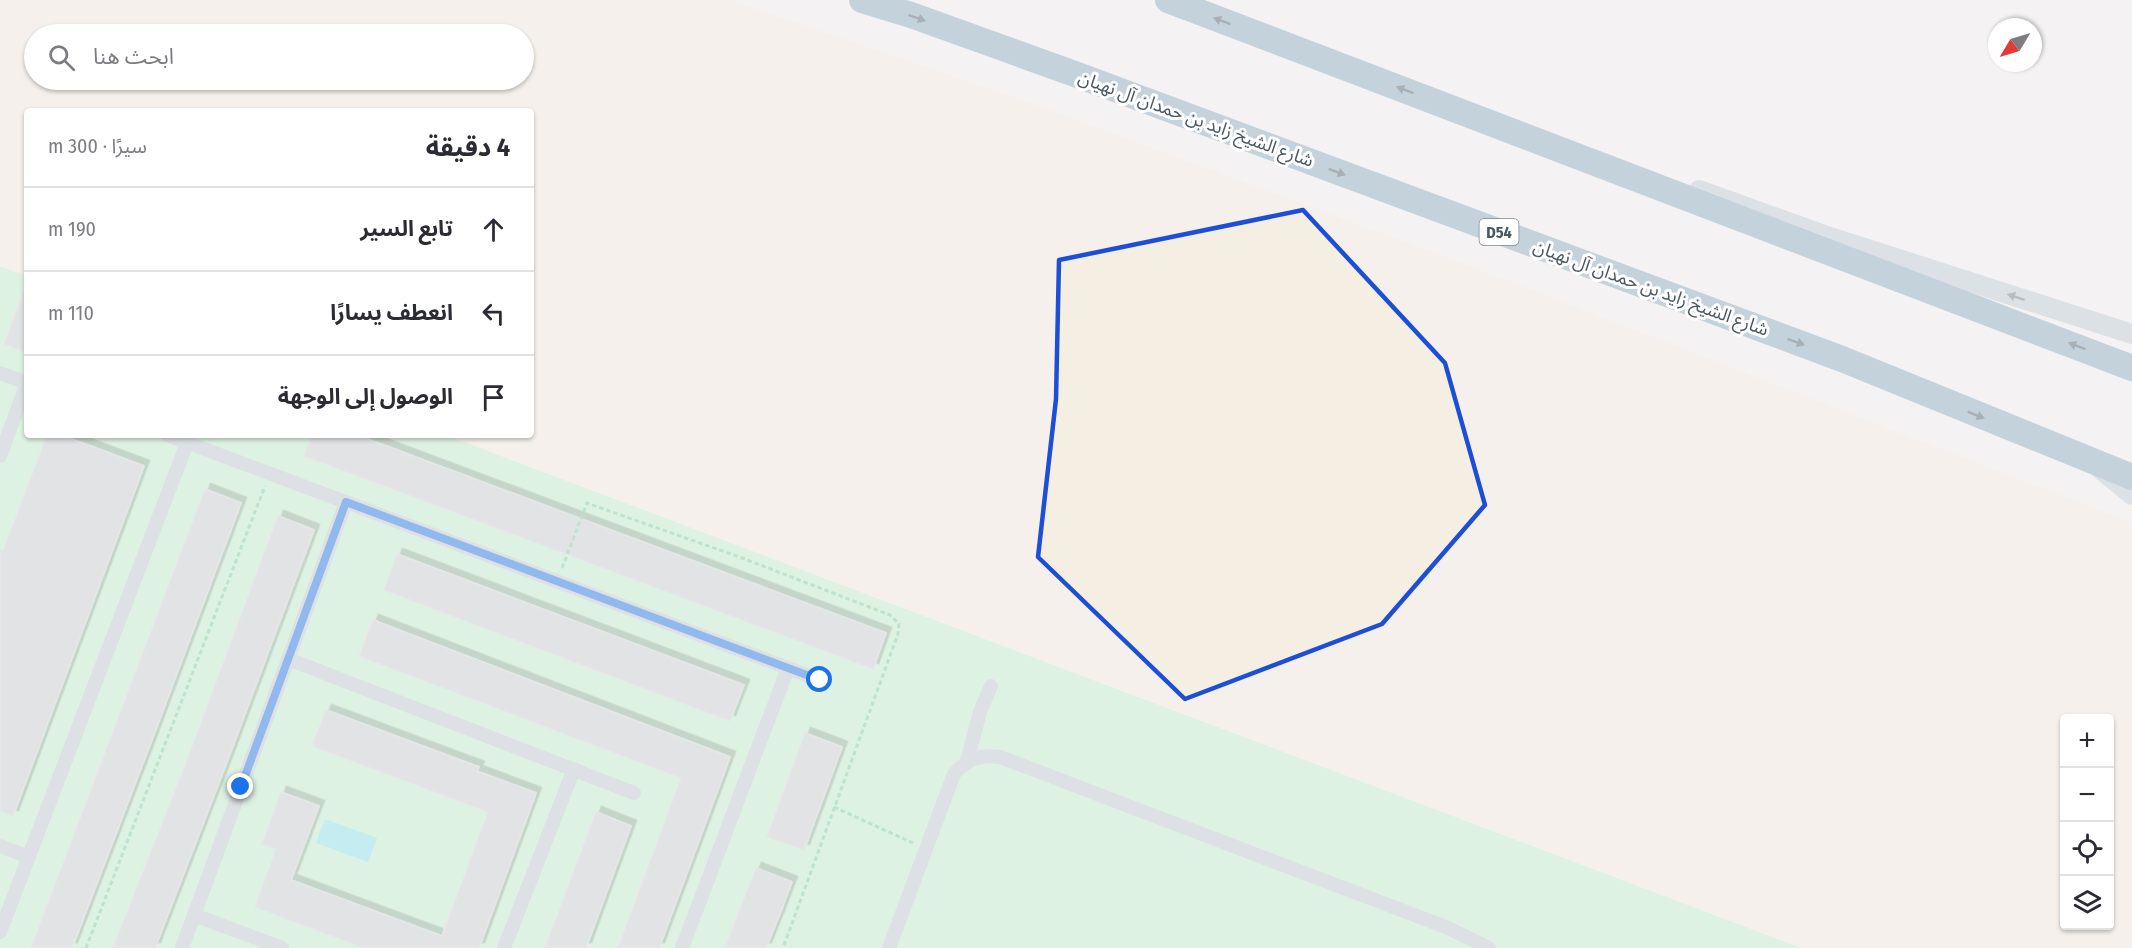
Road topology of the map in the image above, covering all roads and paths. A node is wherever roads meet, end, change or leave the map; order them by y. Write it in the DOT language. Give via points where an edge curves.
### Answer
graph roads {
  1 [pos="862,0"];
  2 [pos="1168,0"];
  3 [pos="1439,103"];
  4 [pos="2132,334"];
  5 [pos="2132,368"];
  6 [pos="0,372"];
  7 [pos="24,382"];
  8 [pos="24,391"];
  9 [pos="174,438"];
  10 [pos="187,443"];
  11 [pos="0,456"];
  12 [pos="2092,462"];
  13 [pos="270,474"];
  14 [pos="2132,477"];
  15 [pos="2132,495"];
  16 [pos="346,502"];
  17 [pos="288,659"];
  18 [pos="788,668"];
  19 [pos="820,680"];
  20 [pos="991,686"];
  21 [pos="967,762"];
  22 [pos="574,770"];
  23 [pos="634,793"];
  24 [pos="834,807"];
  25 [pos="0,846"];
  26 [pos="925,849"];
  27 [pos="29,857"];
  28 [pos="194,915"];
  29 [pos="0,932"];
  30 [pos="894,947"];
  31 [pos="86,948"];
  32 [pos="182,948"];
  33 [pos="282,948"];
  34 [pos="504,948"];
  35 [pos="682,948"];
  36 [pos="1489,948"];
  1 -- 12 [label="highway, شارع الشيخ زايد بن حمدان آل نهيان / D54, one-way" via="1072,73 1831,355"];
  3 -- 2 [label="highway, one-way"];
  4 -- 3 [label="street, one-way" via="1824,235 1492,113"];
  5 -- 3 [label="highway, one-way"];
  6 -- 7 [label="street"];
  8 -- 11 [label="street"];
  9 -- 10 [label="street"];
  10 -- 13 [label="street"];
  10 -- 27 [label="street"];
  12 -- 14 [label="highway, شارع الشيخ زايد بن حمدان آل نهيان / D54"];
  12 -- 15 [label="street"];
  13 -- 16 [label="street"];
  13 -- 31 [label="path"];
  16 -- 17 [label="street"];
  16 -- 18 [label="street"];
  17 -- 22 [label="street"];
  17 -- 28 [label="street"];
  18 -- 19 [label="street"];
  18 -- 35 [label="street"];
  20 -- 21 [label="street"];
  21 -- 26 [label="street" via="950,782"];
  21 -- 36 [label="street" via="983,756 1000,757 1446,927"];
  22 -- 23 [label="street"];
  22 -- 34 [label="street"];
  24 -- 26 [label="path"];
  25 -- 27 [label="street"];
  26 -- 30 [label="street"];
  27 -- 29 [label="street"];
  28 -- 32 [label="street"];
  28 -- 33 [label="street"];
}
